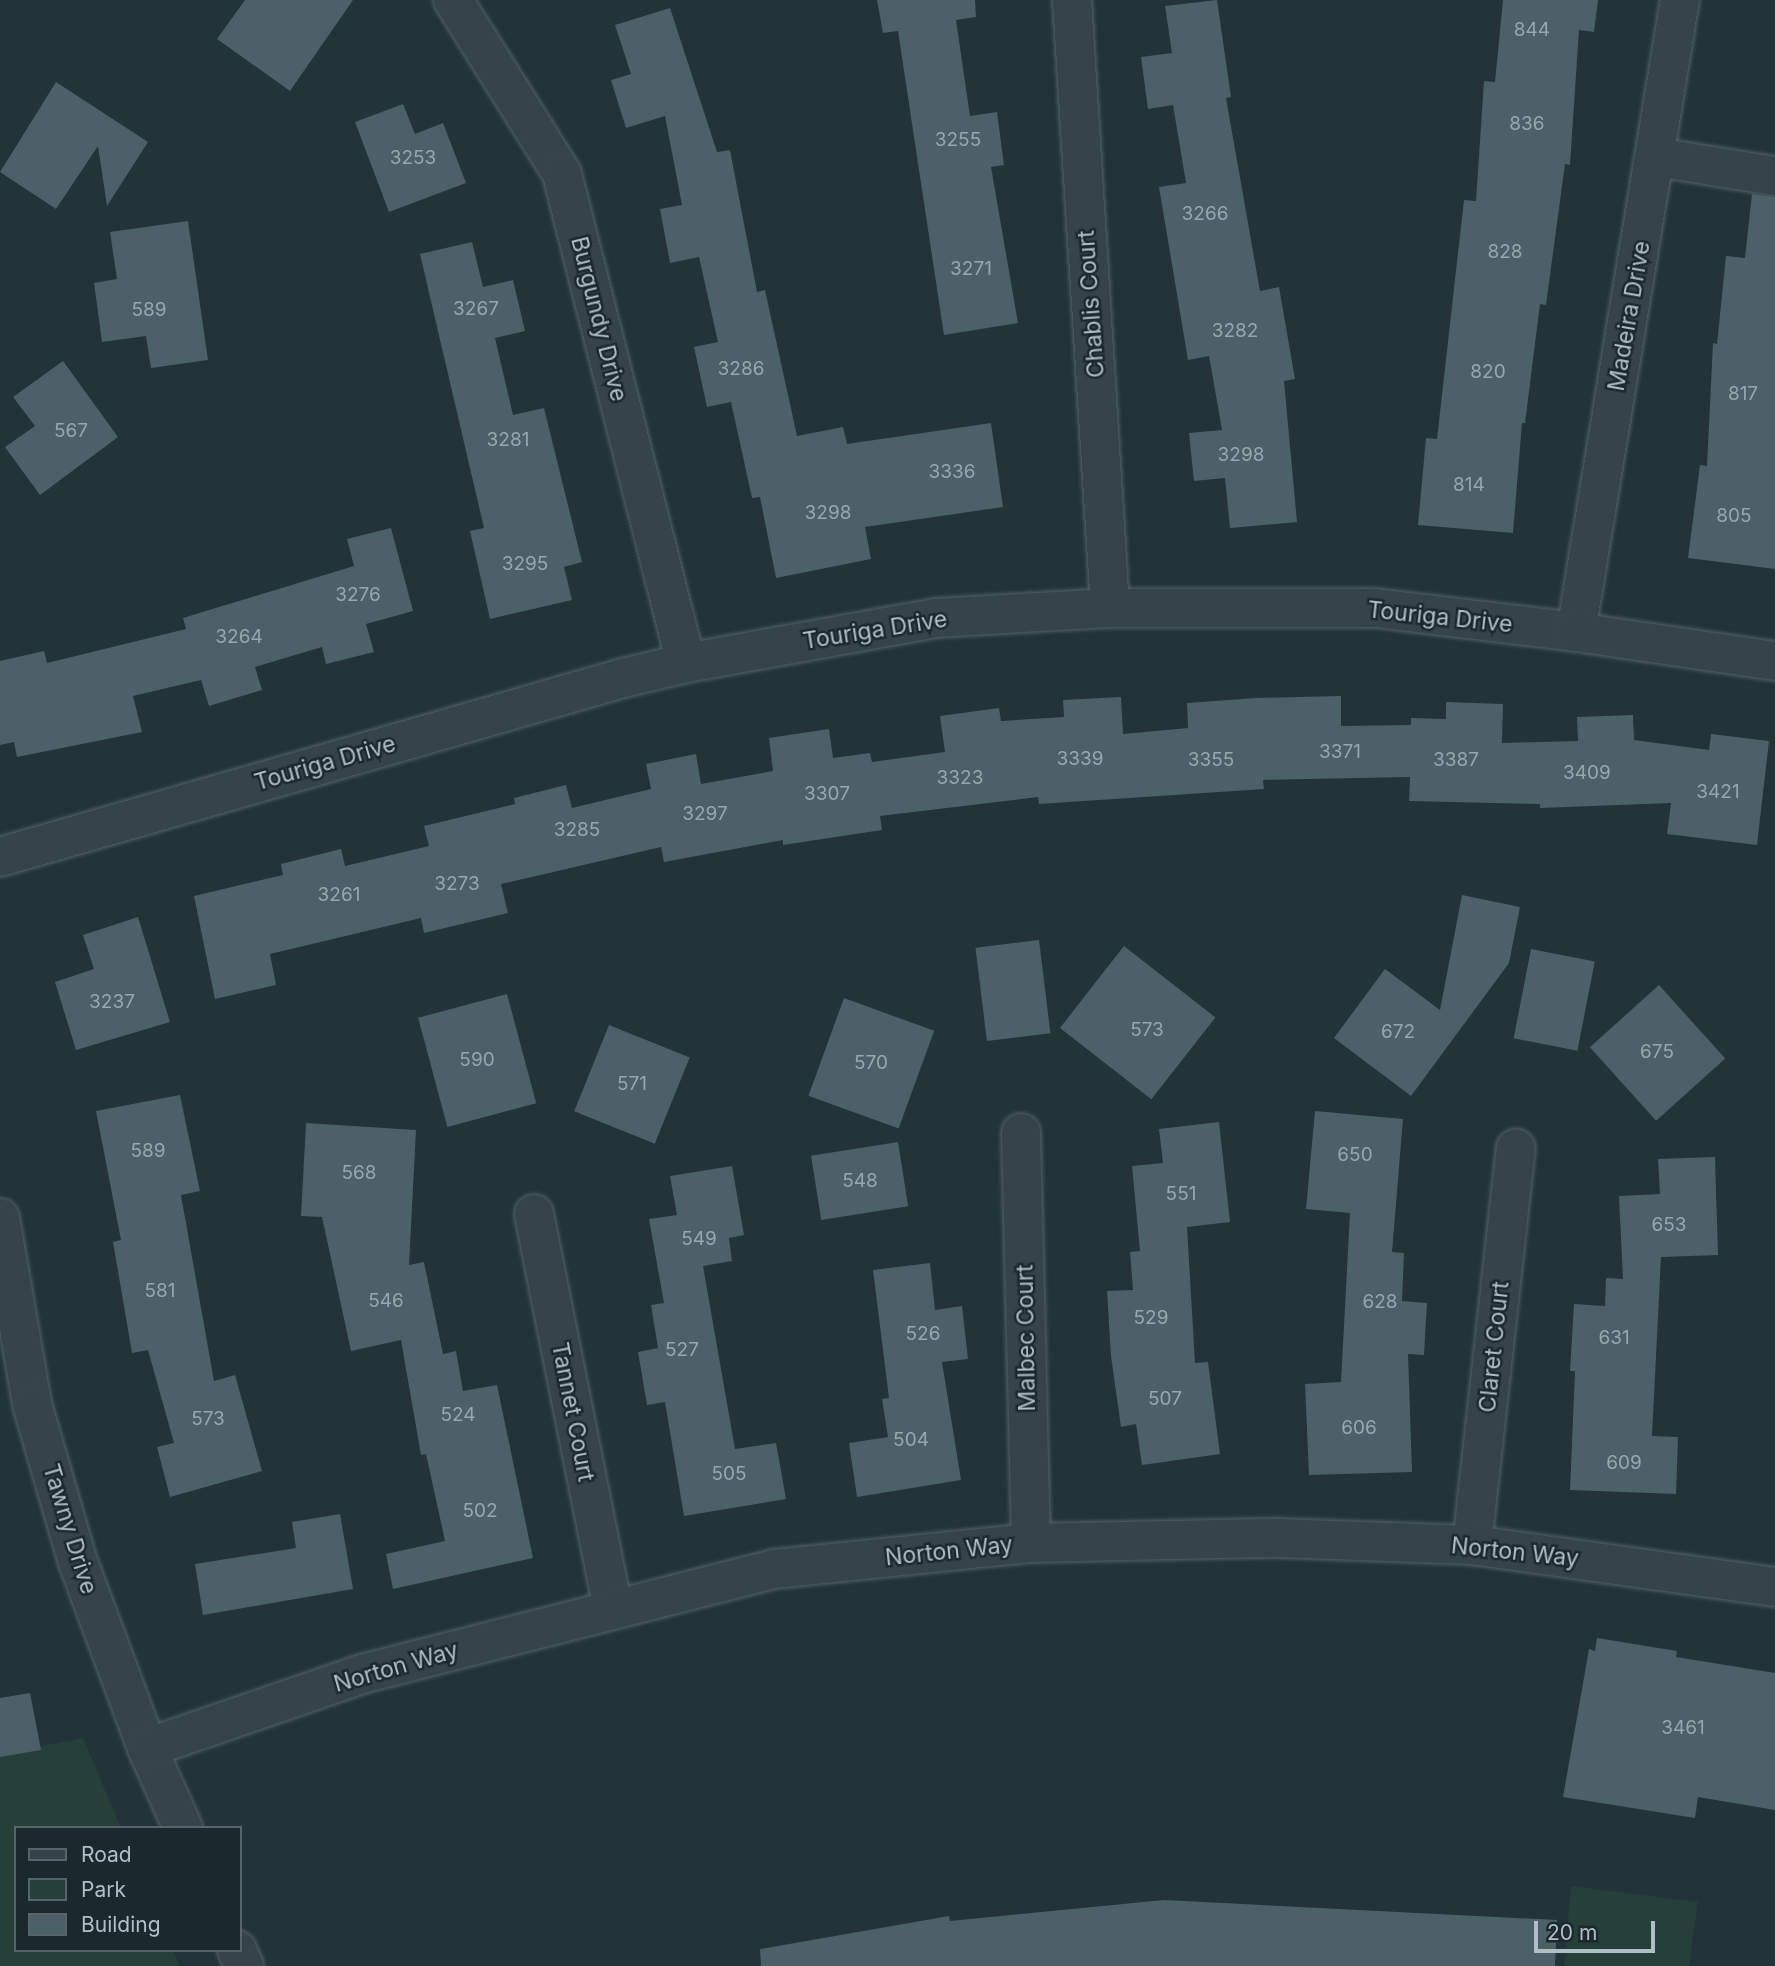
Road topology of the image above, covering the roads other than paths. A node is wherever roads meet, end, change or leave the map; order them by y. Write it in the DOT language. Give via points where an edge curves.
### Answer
graph roads {
  1 [pos="453,0"];
  2 [pos="1072,0"];
  3 [pos="1680,0"];
  4 [pos="1656,158"];
  5 [pos="1775,176"];
  6 [pos="1110,608"];
  7 [pos="1576,632"];
  8 [pos="1775,661"];
  9 [pos="686,663"];
  10 [pos="0,857"];
  11 [pos="1021,1133"];
  12 [pos="1516,1148"];
  13 [pos="534,1214"];
  14 [pos="0,1218"];
  15 [pos="1031,1543"];
  16 [pos="1472,1545"];
  17 [pos="1775,1587"];
  18 [pos="613,1609"];
  19 [pos="147,1748"];
  20 [pos="182,1826"];
  1 -- 9 [label="street, Burgundy Drive" via="562,174"];
  2 -- 6 [label="street, Chablis Court"];
  3 -- 4 [label="street, Madeira Drive"];
  4 -- 5 [label="street"];
  4 -- 7 [label="street, Madeira Drive"];
  6 -- 7 [label="street, Touriga Drive" via="1375,608"];
  6 -- 9 [label="street, Touriga Drive" via="935,618"];
  7 -- 8 [label="street, Touriga Drive"];
  9 -- 10 [label="street, Touriga Drive"];
  11 -- 15 [label="street, Malbec Court"];
  12 -- 16 [label="street, Claret Court"];
  13 -- 18 [label="street, Tannet Court"];
  14 -- 19 [label="street, Tawny Drive" via="32,1404 78,1562"];
  15 -- 16 [label="street, Norton Way" via="1278,1538"];
  15 -- 18 [label="street, Norton Way" via="774,1569"];
  16 -- 17 [label="street, Norton Way"];
  18 -- 19 [label="street, Norton Way" via="362,1674"];
  19 -- 20 [label="street, Tawny Drive"];
}
